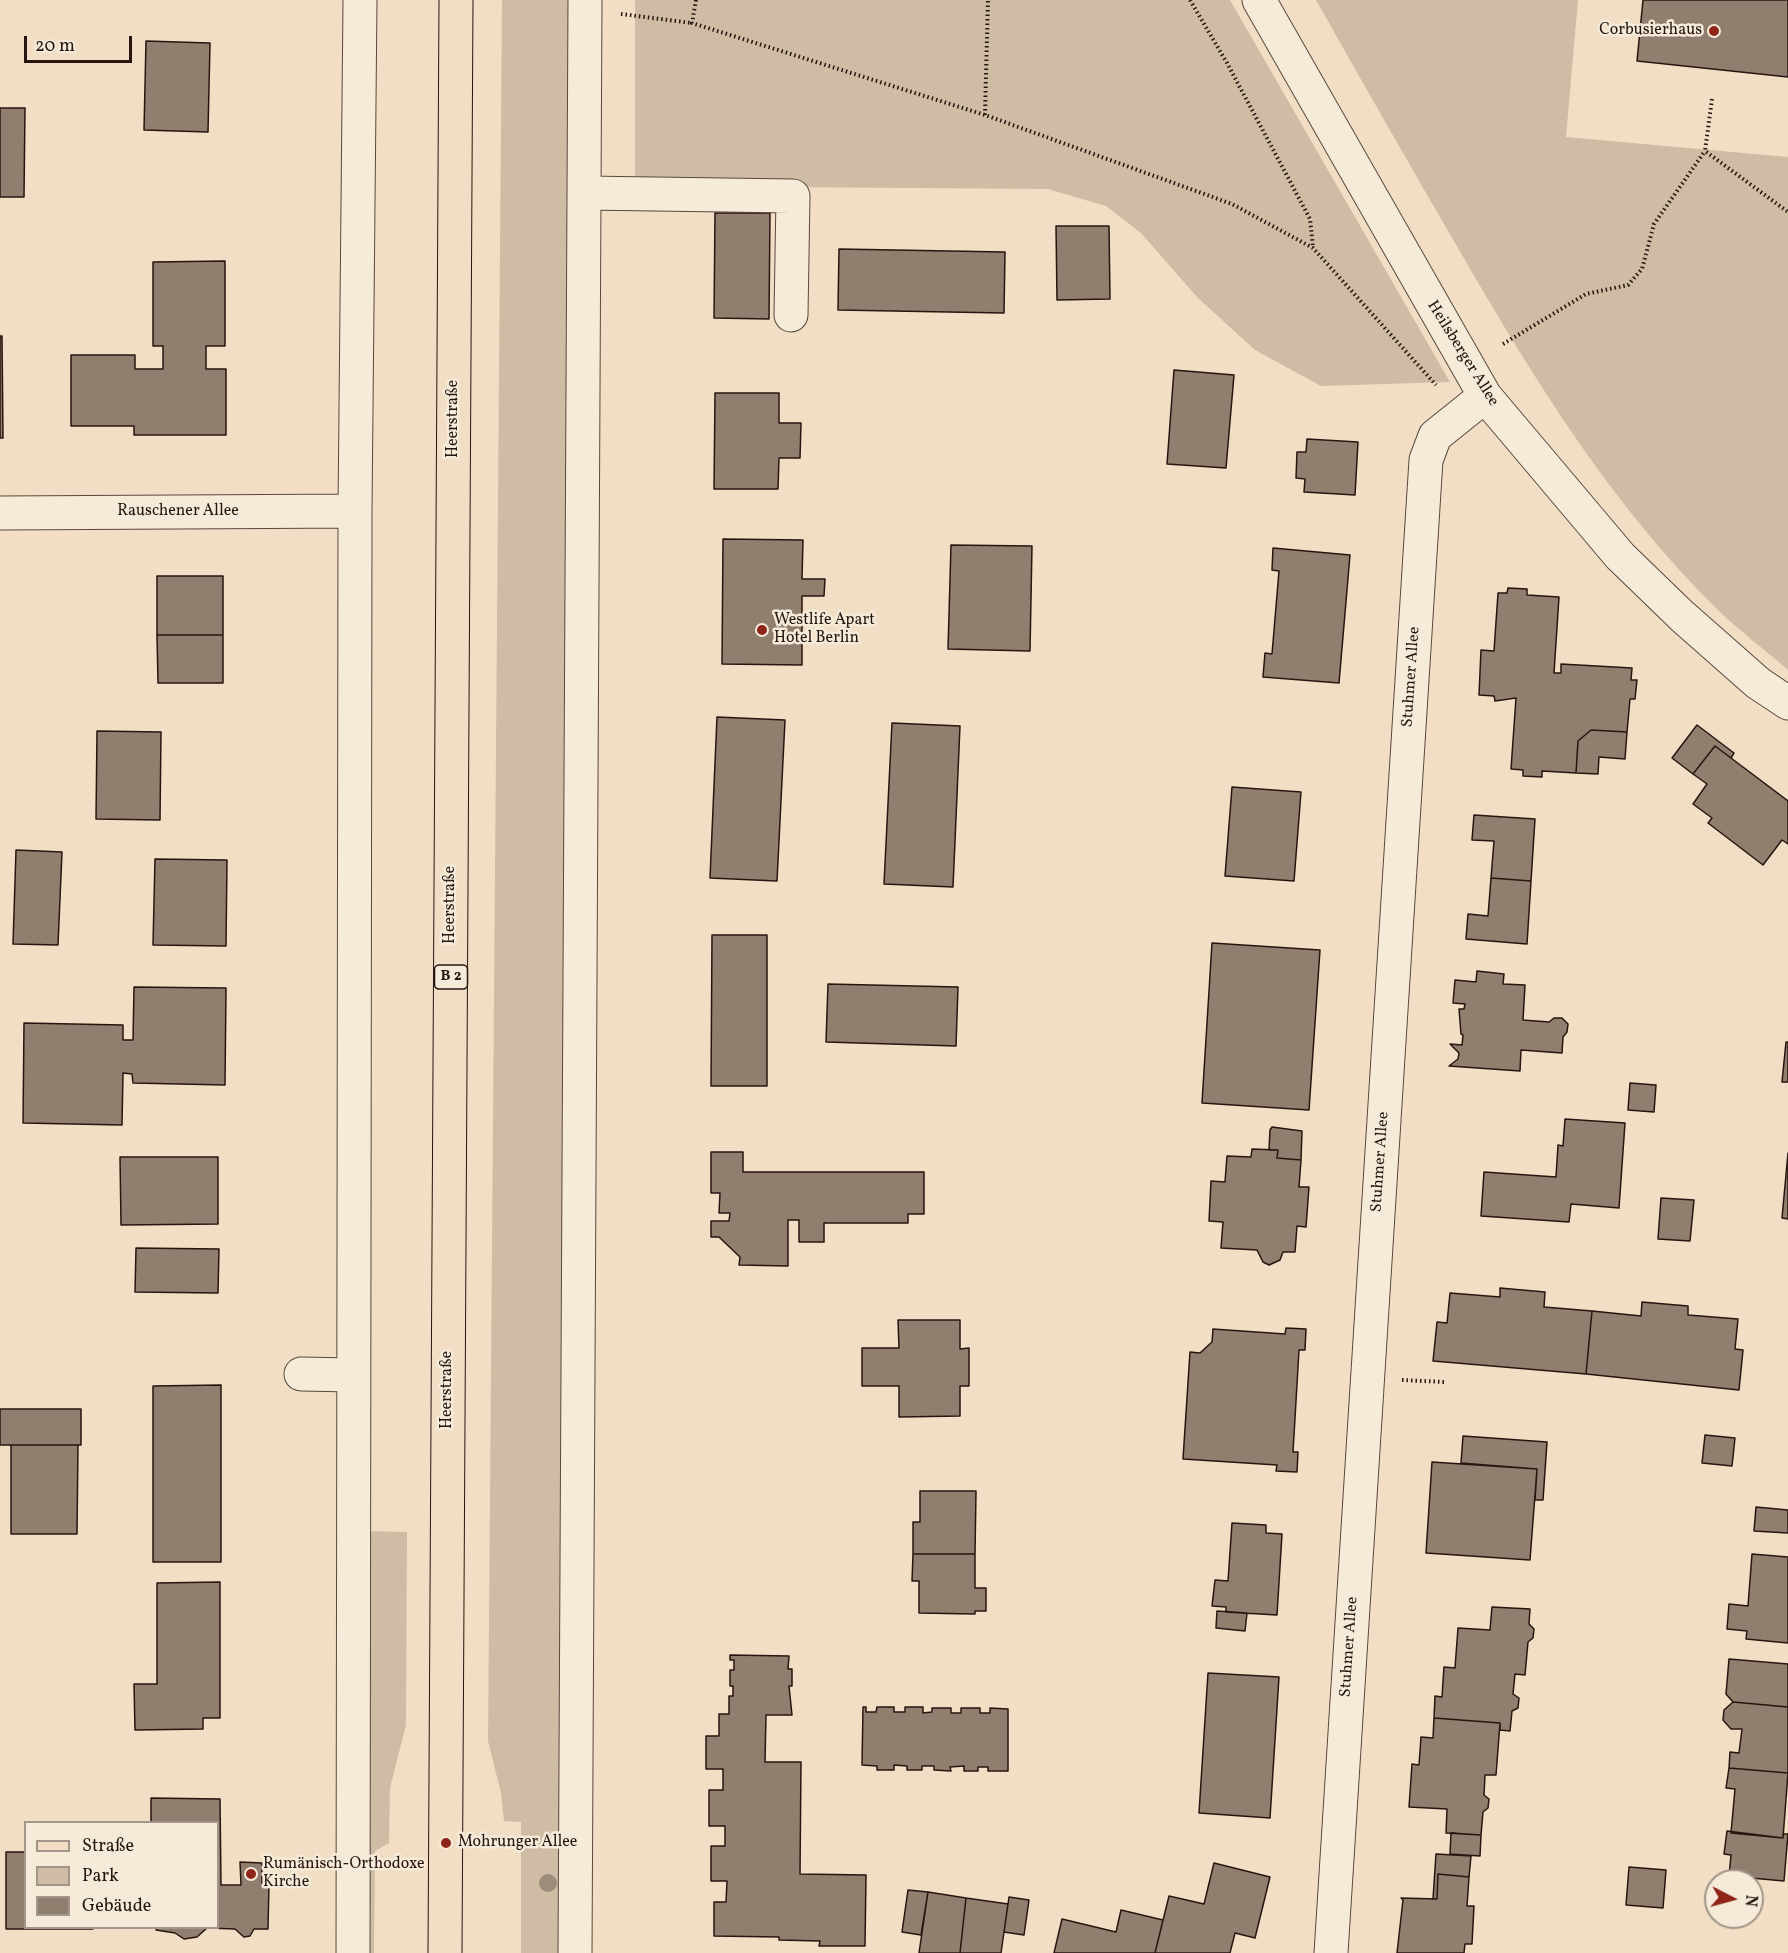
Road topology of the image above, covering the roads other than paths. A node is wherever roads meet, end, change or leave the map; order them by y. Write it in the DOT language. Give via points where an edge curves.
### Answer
graph roads {
  1 [pos="360,0"];
  2 [pos="456,0"];
  3 [pos="585,0"];
  4 [pos="1259,0"];
  5 [pos="585,193"];
  6 [pos="791,315"];
  7 [pos="1485,396"];
  8 [pos="355,511"];
  9 [pos="0,513"];
  10 [pos="1788,703"];
  11 [pos="301,1374"];
  12 [pos="352,1375"];
  13 [pos="353,1953"];
  14 [pos="445,1953"];
  15 [pos="575,1953"];
  16 [pos="1331,1953"];
  1 -- 8 [label="street"];
  2 -- 14 [label="main road, Heerstraße / B 2"];
  3 -- 5 [label="street"];
  4 -- 7 [label="street, Heilsberger Allee"];
  5 -- 6 [label="street" via="793,196"];
  5 -- 15 [label="street"];
  7 -- 10 [label="street, Heilsberger Allee" via="1620,556 1758,683"];
  7 -- 16 [label="street, Stuhmer Allee" via="1435,436 1426,460"];
  8 -- 9 [label="street, Rauschener Allee"];
  8 -- 12 [label="street"];
  11 -- 12 [label="street"];
  12 -- 13 [label="street"];
}
